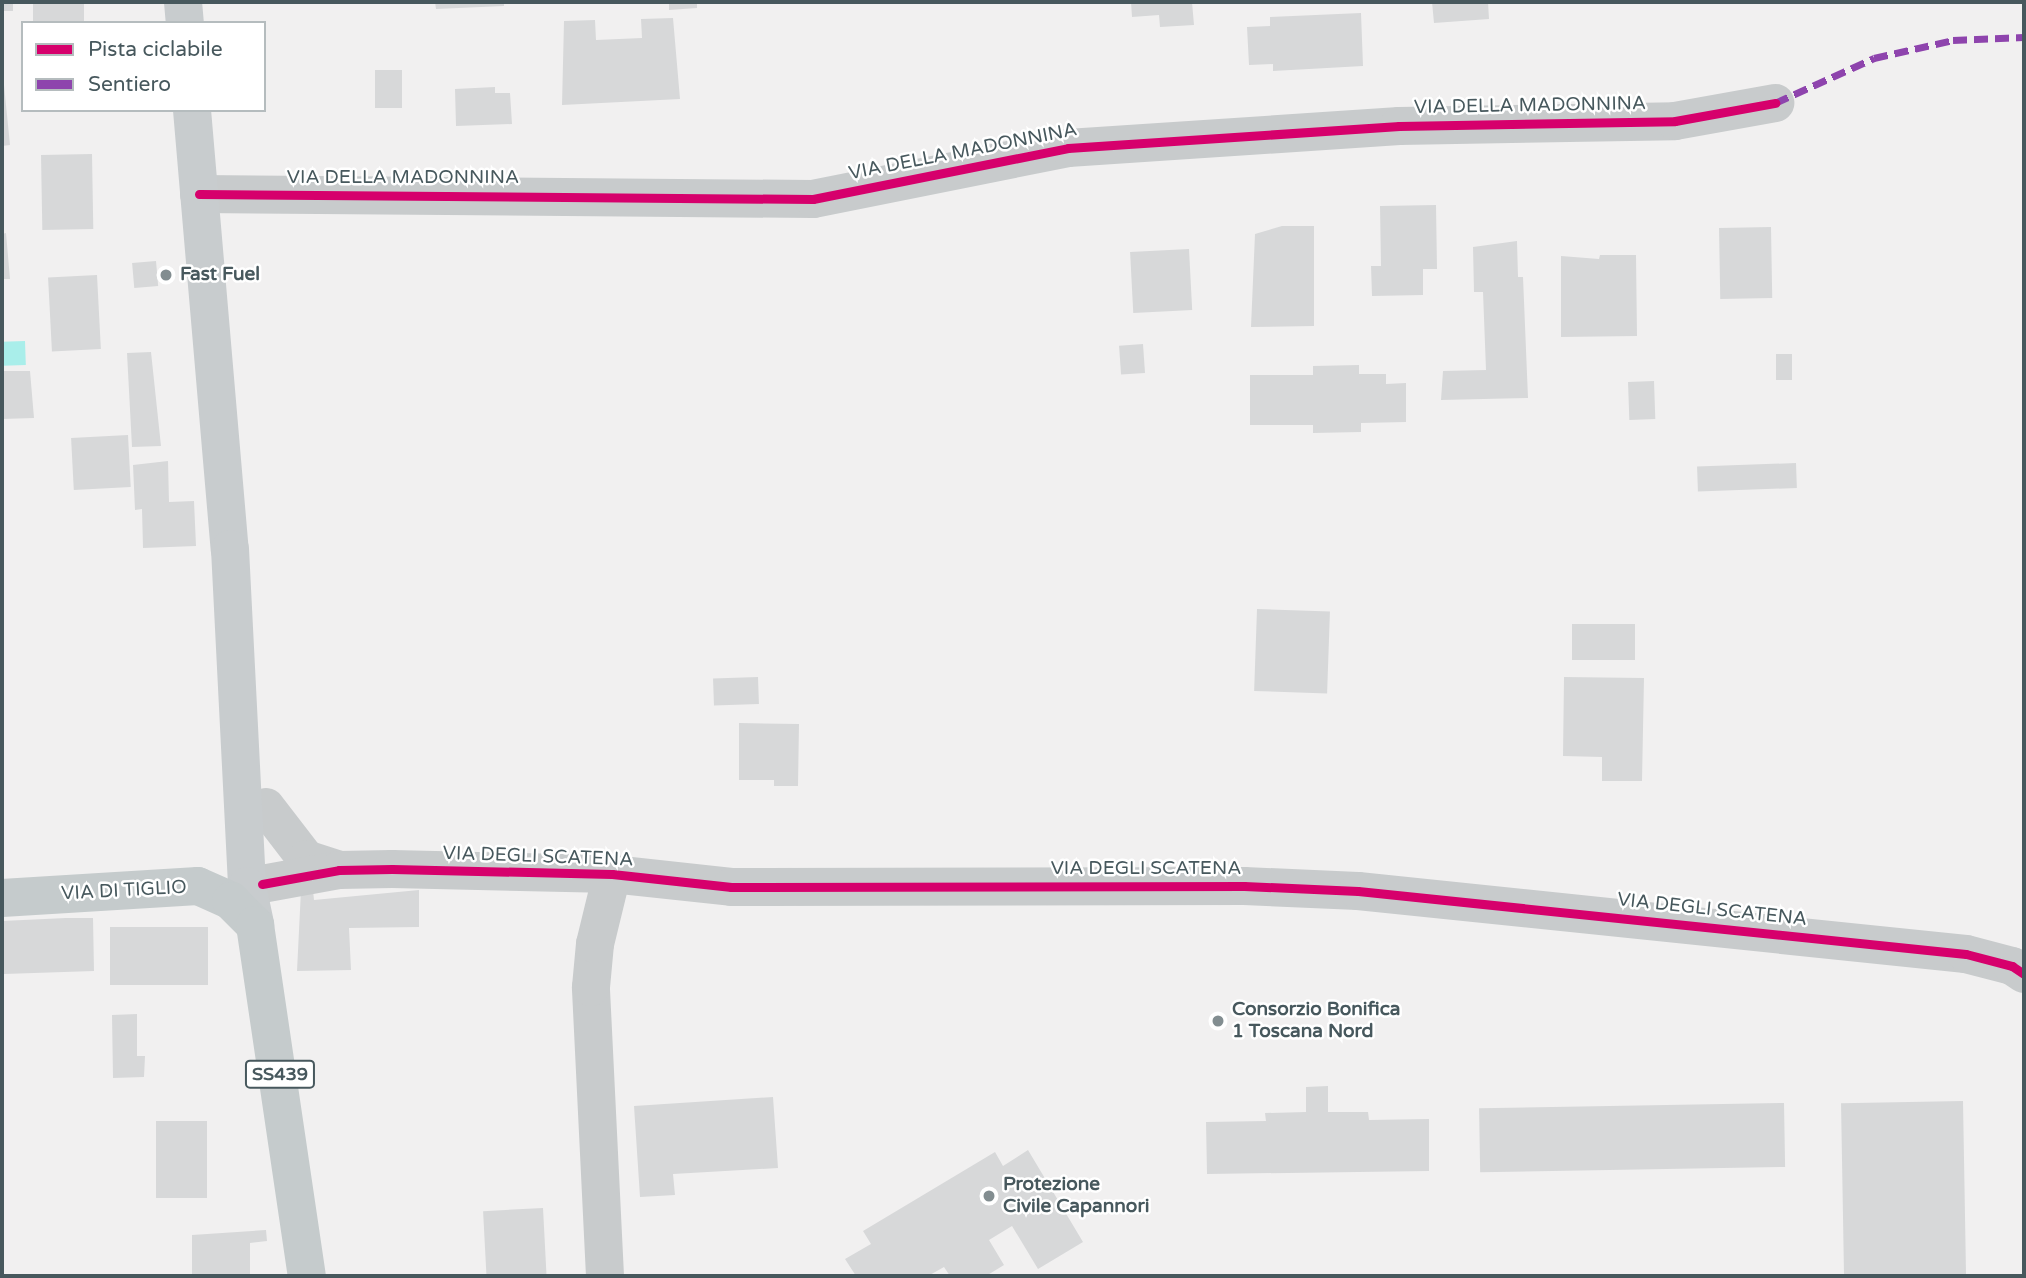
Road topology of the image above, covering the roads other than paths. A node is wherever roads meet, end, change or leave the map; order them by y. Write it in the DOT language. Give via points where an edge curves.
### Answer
graph roads {
  1 [pos="183,2"];
  2 [pos="185,21"];
  3 [pos="1775,103"];
  4 [pos="192,112"];
  5 [pos="199,194"];
  6 [pos="339,870"];
  7 [pos="248,874"];
  8 [pos="612,874"];
  9 [pos="2,898"];
  10 [pos="2024,974"];
  11 [pos="307,1276"];
  12 [pos="605,1276"];
  1 -- 2 [label="main road"];
  3 -- 5 [label="street, VIA DELLA MADONNINA" via="1675,121 1399,126 1068,148 813,199"];
  4 -- 5 [label="main road"];
  5 -- 7 [label="main road" via="230,549"];
  6 -- 7 [label="street, VIA DEGLI SCATENA"];
  6 -- 7 [label="street" via="306,859"];
  6 -- 8 [label="street, VIA DEGLI SCATENA"];
  7 -- 9 [label="main road, VIA DI TIGLIO"];
  7 -- 11 [label="main road, SS439"];
  8 -- 10 [label="street, VIA DEGLI SCATENA" via="731,887 1244,886 1358,891 1966,954 2012,966"];
  8 -- 12 [label="street" via="595,944 591,987"];
}
